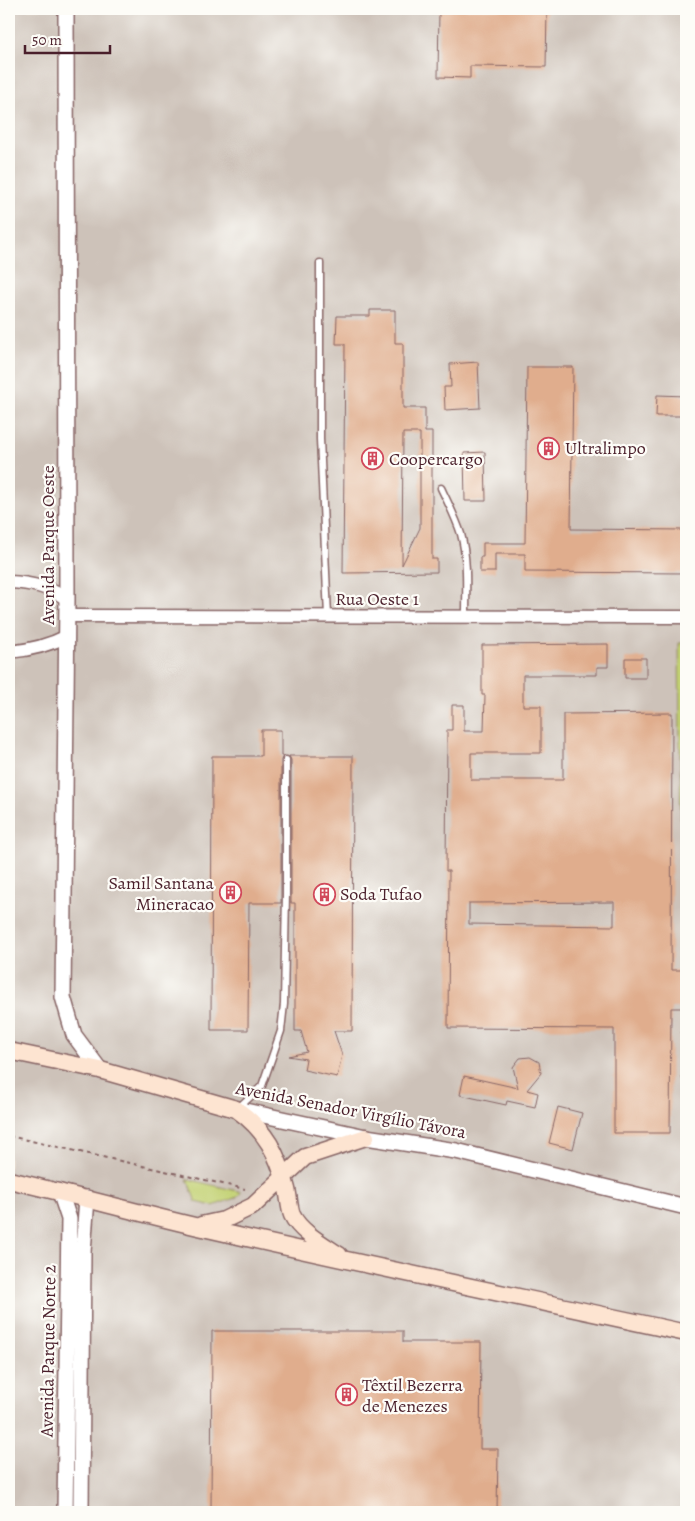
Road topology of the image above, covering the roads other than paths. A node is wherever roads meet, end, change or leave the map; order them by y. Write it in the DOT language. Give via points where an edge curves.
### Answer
graph roads {
  1 [pos="66,9"];
  2 [pos="320,263"];
  3 [pos="440,488"];
  4 [pos="9,582"];
  5 [pos="67,599"];
  6 [pos="67,616"];
  7 [pos="328,616"];
  8 [pos="466,616"];
  9 [pos="686,617"];
  10 [pos="67,636"];
  11 [pos="9,652"];
  12 [pos="286,760"];
  13 [pos="686,1022"];
  14 [pos="9,1051"];
  15 [pos="100,1070"];
  16 [pos="686,1078"];
  17 [pos="236,1109"];
  18 [pos="366,1137"];
  19 [pos="283,1176"];
  20 [pos="9,1180"];
  21 [pos="60,1192"];
  22 [pos="87,1198"];
  23 [pos="686,1207"];
  24 [pos="194,1226"];
  25 [pos="349,1262"];
  26 [pos="686,1333"];
  27 [pos="66,1512"];
  28 [pos="81,1512"];
  1 -- 5 [label="street, Avenida Parque Oeste"];
  2 -- 7 [label="lane" via="320,439"];
  3 -- 8 [label="lane" via="462,536"];
  4 -- 5 [label="street" via="42,586"];
  5 -- 6 [label="street, Avenida Parque Oeste"];
  6 -- 7 [label="street, Rua Oeste 1"];
  6 -- 10 [label="street, Avenida Parque Oeste"];
  7 -- 8 [label="street, Rua Oeste 1"];
  8 -- 9 [label="street, Rua Oeste 1"];
  10 -- 11 [label="street" via="51,644"];
  10 -- 15 [label="street, Avenida Parque Oeste" via="63,997 74,1035"];
  12 -- 17 [label="lane" via="286,921 281,1031 262,1086"];
  13 -- 16 [label="lane"];
  14 -- 15 [label="main road, Avenida Senador Virgílio Távora"];
  15 -- 17 [label="main road, Avenida Senador Virgílio Távora"];
  17 -- 18 [label="street, Avenida Senador Virgílio Távora"];
  17 -- 19 [label="main road" via="267,1138"];
  18 -- 19 [label="main road" via="305,1157"];
  18 -- 23 [label="street, Avenida Senador Virgílio Távora" via="456,1151"];
  19 -- 24 [label="main road" via="253,1206 224,1220"];
  19 -- 25 [label="main road" via="292,1216 311,1236"];
  20 -- 21 [label="main road"];
  21 -- 22 [label="main road"];
  21 -- 27 [label="street, Avenida Parque Norte 2" via="69,1219"];
  22 -- 24 [label="main road"];
  22 -- 28 [label="street, Avenida Parque Norte 2" via="82,1252"];
  24 -- 25 [label="main road"];
  25 -- 26 [label="main road"];
}
